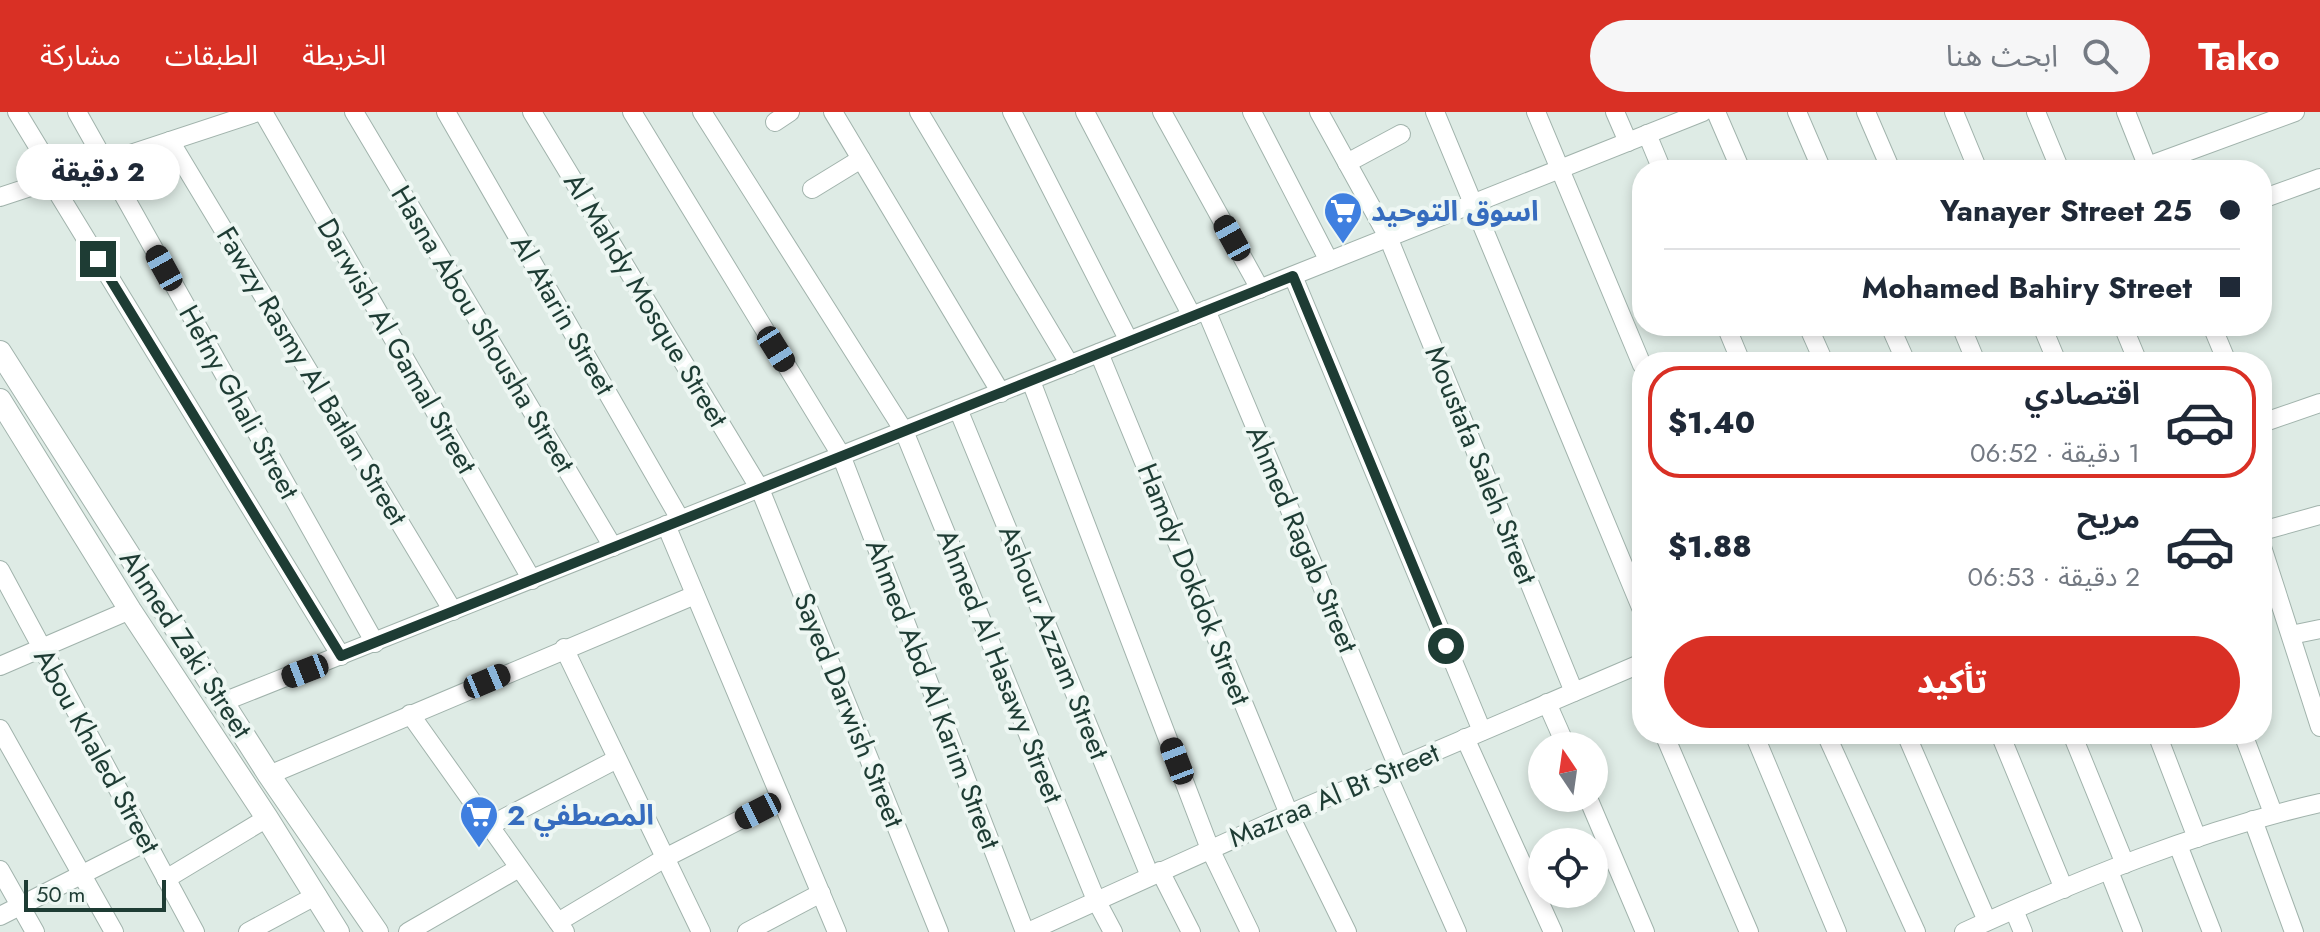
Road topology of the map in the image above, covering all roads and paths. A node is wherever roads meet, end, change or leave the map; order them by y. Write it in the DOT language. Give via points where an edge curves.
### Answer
graph roads {
  1 [pos="17,112"];
  2 [pos="77,112"];
  3 [pos="260,112"];
  4 [pos="354,112"];
  5 [pos="446,112"];
  6 [pos="532,112"];
  7 [pos="632,112"];
  8 [pos="702,112"];
  9 [pos="833,112"];
  10 [pos="919,112"];
  11 [pos="1012,112"];
  12 [pos="1085,112"];
  13 [pos="1162,112"];
  14 [pos="1252,112"];
  15 [pos="1319,112"];
  16 [pos="1435,112"];
  17 [pos="1536,112"];
  18 [pos="1615,112"];
  19 [pos="1716,112"];
  20 [pos="1797,112"];
  21 [pos="1866,112"];
  22 [pos="1954,112"];
  23 [pos="2036,112"];
  24 [pos="2295,112"];
  25 [pos="2129,113"];
  26 [pos="1694,114"];
  27 [pos="1401,134"];
  28 [pos="1647,134"];
  29 [pos="170,141"];
  30 [pos="1628,142"];
  31 [pos="861,159"];
  32 [pos="1658,160"];
  33 [pos="1737,160"];
  34 [pos="1818,160"];
  35 [pos="1887,160"];
  36 [pos="1974,160"];
  37 [pos="2056,160"];
  38 [pos="2146,160"];
  39 [pos="2170,160"];
  40 [pos="104,162"];
  41 [pos="1347,163"];
  42 [pos="1561,169"];
  43 [pos="2320,178"];
  44 [pos="54,179"];
  45 [pos="812,189"];
  46 [pos="2272,195"];
  47 [pos="0,197"];
  48 [pos="1474,203"];
  49 [pos="1388,237"];
  50 [pos="1329,261"];
  51 [pos="1293,276"];
  52 [pos="1260,289"];
  53 [pos="1199,313"];
  54 [pos="1129,341"];
  55 [pos="0,352"];
  56 [pos="1637,352"];
  57 [pos="1099,353"];
  58 [pos="1070,365"];
  59 [pos="1031,381"];
  60 [pos="1001,393"];
  61 [pos="0,400"];
  62 [pos="2320,403"];
  63 [pos="35,408"];
  64 [pos="958,409"];
  65 [pos="2272,420"];
  66 [pos="7,423"];
  67 [pos="904,431"];
  68 [pos="841,455"];
  69 [pos="760,489"];
  70 [pos="2320,515"];
  71 [pos="673,522"];
  72 [pos="2272,528"];
  73 [pos="613,547"];
  74 [pos="0,570"];
  75 [pos="2272,577"];
  76 [pos="532,580"];
  77 [pos="1632,586"];
  78 [pos="695,595"];
  79 [pos="130,610"];
  80 [pos="453,611"];
  81 [pos="2320,629"];
  82 [pos="2291,635"];
  83 [pos="375,643"];
  84 [pos="40,648"];
  85 [pos="564,648"];
  86 [pos="341,656"];
  87 [pos="0,666"];
  88 [pos="1632,673"];
  89 [pos="1574,692"];
  90 [pos="223,702"];
  91 [pos="1547,703"];
  92 [pos="410,714"];
  93 [pos="2319,720"];
  94 [pos="0,729"];
  95 [pos="1560,732"];
  96 [pos="1473,735"];
  97 [pos="1668,744"];
  98 [pos="1758,744"];
  99 [pos="1831,744"];
  100 [pos="1910,744"];
  101 [pos="2004,744"];
  102 [pos="2075,744"];
  103 [pos="2161,744"];
  104 [pos="2247,744"];
  105 [pos="617,759"];
  106 [pos="1392,770"];
  107 [pos="269,775"];
  108 [pos="781,799"];
  109 [pos="2320,803"];
  110 [pos="1594,812"];
  111 [pos="2273,813"];
  112 [pos="1289,814"];
  113 [pos="267,818"];
  114 [pos="2253,820"];
  115 [pos="489,826"];
  116 [pos="2197,838"];
  117 [pos="146,842"];
  118 [pos="2178,845"];
  119 [pos="1210,849"];
  120 [pos="665,858"];
  121 [pos="519,868"];
  122 [pos="2117,868"];
  123 [pos="0,870"];
  124 [pos="81,873"];
  125 [pos="1155,874"];
  126 [pos="166,879"];
  127 [pos="2064,889"];
  128 [pos="821,893"];
  129 [pos="317,895"];
  130 [pos="1096,900"];
  131 [pos="20,906"];
  132 [pos="2014,910"];
  133 [pos="0,916"];
  134 [pos="1987,921"];
  135 [pos="561,927"];
  136 [pos="1031,931"];
  137 [pos="35,932"];
  138 [pos="114,932"];
  139 [pos="195,932"];
  140 [pos="248,932"];
  141 [pos="338,932"];
  142 [pos="377,932"];
  143 [pos="408,932"];
  144 [pos="701,932"];
  145 [pos="747,932"];
  146 [pos="837,932"];
  147 [pos="939,932"];
  148 [pos="1113,932"];
  149 [pos="1191,932"];
  150 [pos="1250,932"];
  151 [pos="1347,932"];
  152 [pos="1457,932"];
  153 [pos="1553,932"];
  154 [pos="1645,932"];
  155 [pos="1749,932"];
  156 [pos="1837,932"];
  157 [pos="1916,932"];
  158 [pos="1964,932"];
  159 [pos="2023,932"];
  160 [pos="2133,932"];
  161 [pos="2212,932"];
  162 [pos="2294,932"];
  1 -- 44 [label="street"];
  2 -- 40 [label="street, Hefny Ghali Street"];
  3 -- 29 [label="street"];
  3 -- 76 [label="street, Darwish Al Gamal Street"];
  4 -- 73 [label="street, Hasna Abou Shousha Street"];
  5 -- 71 [label="street, Al Atarin Street"];
  6 -- 69 [label="street, Al Mahdy Mosque Street"];
  7 -- 68 [label="street, Ahmed Abd Al Karim Street"];
  8 -- 67 [label="street, Ahmed Al Hasawy Street"];
  9 -- 31 [label="street"];
  10 -- 58 [label="street"];
  11 -- 54 [label="street"];
  12 -- 53 [label="street, Ahmed Ragab Street"];
  13 -- 52 [label="street"];
  14 -- 50 [label="street"];
  15 -- 41 [label="street, Moustafa Saleh Street"];
  16 -- 48 [label="street"];
  17 -- 42 [label="street"];
  18 -- 30 [label="street"];
  19 -- 33 [label="street"];
  20 -- 34 [label="street"];
  21 -- 35 [label="street"];
  22 -- 36 [label="street"];
  23 -- 37 [label="street"];
  24 -- 39 [label="street"];
  25 -- 38 [label="street"];
  26 -- 28 [label="street"];
  27 -- 41 [label="street"];
  28 -- 30 [label="street"];
  28 -- 32 [label="street"];
  29 -- 40 [label="street"];
  29 -- 80 [label="street, Fawzy Rasmy Al Batlan Street"];
  30 -- 42 [label="street"];
  31 -- 45 [label="street"];
  31 -- 60 [label="street"];
  40 -- 44 [label="street"];
  40 -- 83 [label="street, Hefny Ghali Street"];
  41 -- 49 [label="street, Moustafa Saleh Street"];
  42 -- 48 [label="street"];
  42 -- 56 [label="street"];
  43 -- 46 [label="street"];
  44 -- 47 [label="street"];
  44 -- 86 [label="street"];
  48 -- 49 [label="street"];
  48 -- 77 [label="street"];
  49 -- 50 [label="street"];
  49 -- 89 [label="street, Moustafa Saleh Street"];
  50 -- 51 [label="street"];
  51 -- 52 [label="street"];
  51 -- 96 [label="street"];
  52 -- 53 [label="street"];
  53 -- 54 [label="street"];
  53 -- 106 [label="street, Ahmed Ragab Street"];
  54 -- 57 [label="street"];
  55 -- 63 [label="street, Ahmed Zaki Street"];
  57 -- 58 [label="street"];
  57 -- 112 [label="street, Hamdy Dokdok Street"];
  58 -- 59 [label="street"];
  59 -- 60 [label="street"];
  59 -- 119 [label="street"];
  60 -- 64 [label="street"];
  61 -- 66 [label="street, Ahmed Zaki Street"];
  62 -- 65 [label="street"];
  63 -- 66 [label="street"];
  63 -- 90 [label="street, Ahmed Zaki Street"];
  64 -- 67 [label="street"];
  64 -- 125 [label="street, Ashour Azzam Street"];
  66 -- 79 [label="street, Ahmed Zaki Street"];
  67 -- 68 [label="street"];
  67 -- 130 [label="street, Ahmed Al Hasawy Street"];
  68 -- 69 [label="street"];
  68 -- 136 [label="street, Ahmed Abd Al Karim Street"];
  69 -- 71 [label="street"];
  69 -- 147 [label="street, Sayed Darwish Street"];
  70 -- 72 [label="street"];
  71 -- 73 [label="street"];
  71 -- 78 [label="street, Al Atarin Street"];
  73 -- 76 [label="street"];
  74 -- 84 [label="street, Abou Khaled Street"];
  75 -- 82 [label="street"];
  76 -- 80 [label="street"];
  78 -- 85 [label="street"];
  78 -- 108 [label="street, Al Atarin Street"];
  79 -- 84 [label="street"];
  79 -- 113 [label="street, Ahmed Zaki Street"];
  80 -- 83 [label="street"];
  81 -- 82 [label="street"];
  82 -- 93 [label="street"];
  83 -- 86 [label="street"];
  84 -- 87 [label="street"];
  84 -- 117 [label="street, Abou Khaled Street"];
  85 -- 92 [label="street"];
  85 -- 105 [label="street"];
  86 -- 90 [label="street"];
  88 -- 89 [label="street, Mazraa Al Bt Street"];
  89 -- 91 [label="street, Mazraa Al Bt Street"];
  90 -- 107 [label="street, Ahmed Zaki Street"];
  91 -- 95 [label="street"];
  91 -- 96 [label="street, Mazraa Al Bt Street"];
  92 -- 107 [label="street"];
  92 -- 115 [label="street"];
  94 -- 124 [label="street"];
  96 -- 106 [label="street, Mazraa Al Bt Street"];
  96 -- 153 [label="street"];
  97 -- 155 [label="street"];
  98 -- 156 [label="street"];
  99 -- 157 [label="street"];
  100 -- 134 [label="street"];
  101 -- 127 [label="street"];
  102 -- 122 [label="street"];
  103 -- 116 [label="street"];
  104 -- 111 [label="street"];
  105 -- 115 [label="street"];
  105 -- 120 [label="street"];
  106 -- 112 [label="street, Mazraa Al Bt Street"];
  106 -- 152 [label="street, Ahmed Ragab Street"];
  107 -- 142 [label="street, Ahmed Zaki Street"];
  108 -- 120 [label="street"];
  108 -- 128 [label="street, Al Atarin Street"];
  109 -- 111 [label="street"];
  110 -- 154 [label="street"];
  111 -- 114 [label="street"];
  112 -- 119 [label="street, Mazraa Al Bt Street"];
  112 -- 151 [label="street, Hamdy Dokdok Street"];
  113 -- 126 [label="street"];
  113 -- 129 [label="street, Ahmed Zaki Street"];
  114 -- 116 [label="street"];
  114 -- 162 [label="street"];
  115 -- 121 [label="street"];
  116 -- 118 [label="street"];
  117 -- 124 [label="street"];
  117 -- 126 [label="street, Abou Khaled Street"];
  118 -- 122 [label="street"];
  118 -- 161 [label="street"];
  119 -- 125 [label="street, Mazraa Al Bt Street"];
  119 -- 150 [label="street"];
  120 -- 135 [label="street"];
  120 -- 144 [label="street"];
  121 -- 135 [label="street"];
  121 -- 143 [label="street"];
  122 -- 127 [label="street"];
  122 -- 160 [label="street"];
  123 -- 131 [label="street"];
  124 -- 131 [label="street"];
  124 -- 138 [label="street"];
  125 -- 130 [label="street, Mazraa Al Bt Street"];
  125 -- 149 [label="street, Ashour Azzam Street"];
  126 -- 139 [label="street, Abou Khaled Street"];
  127 -- 132 [label="street"];
  128 -- 145 [label="street"];
  128 -- 146 [label="street, Al Atarin Street"];
  129 -- 140 [label="street"];
  129 -- 141 [label="street, Ahmed Zaki Street"];
  130 -- 136 [label="street, Mazraa Al Bt Street"];
  130 -- 148 [label="street, Ahmed Al Hasawy Street"];
  131 -- 133 [label="street"];
  131 -- 137 [label="street"];
  132 -- 134 [label="street"];
  132 -- 159 [label="street"];
  134 -- 158 [label="street"];
}
